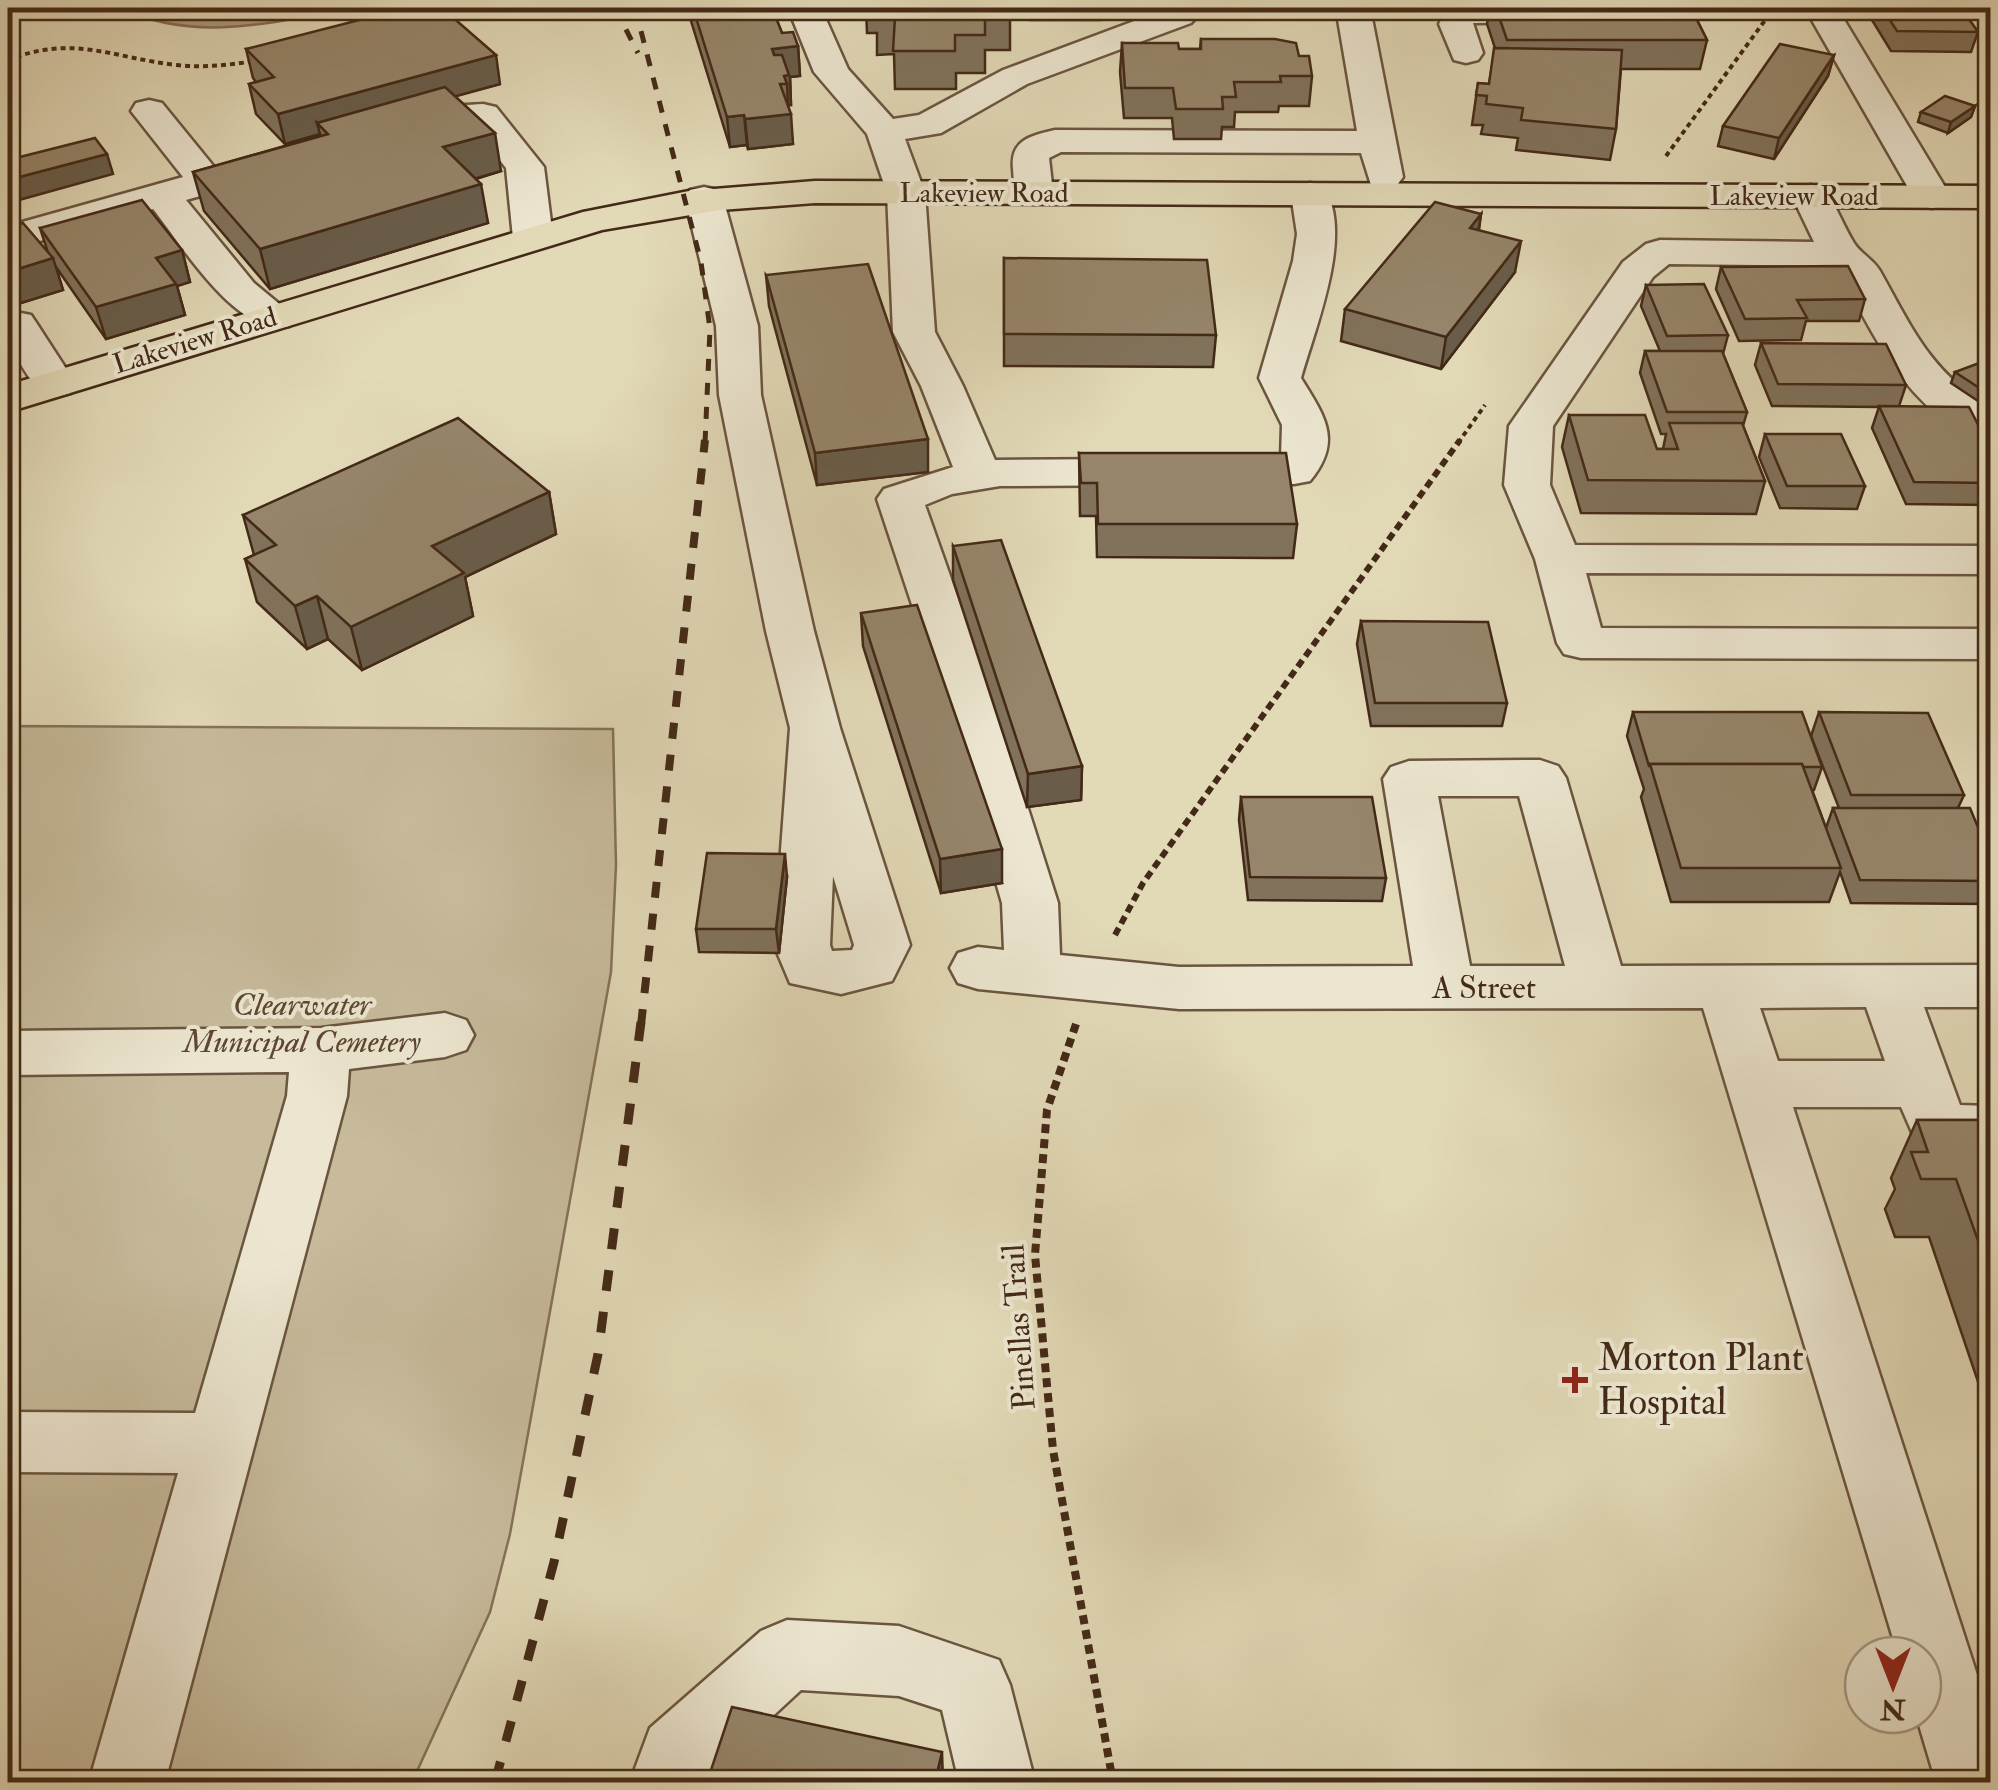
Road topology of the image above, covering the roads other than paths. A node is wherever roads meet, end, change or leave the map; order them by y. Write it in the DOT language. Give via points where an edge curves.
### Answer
graph roads {
  1 [pos="805,8"];
  2 [pos="1188,8"];
  3 [pos="1353,8"];
  4 [pos="1628,8"];
  5 [pos="1821,8"];
  6 [pos="1466,52"];
  7 [pos="149,111"];
  8 [pos="884,131"];
  9 [pos="359,140"];
  10 [pos="1378,142"];
  11 [pos="302,156"];
  12 [pos="208,183"];
  13 [pos="906,192"];
  14 [pos="1034,193"];
  15 [pos="1310,194"];
  16 [pos="1387,194"];
  17 [pos="162,195"];
  18 [pos="1811,196"];
  19 [pos="1932,197"];
  20 [pos="704,198"];
  21 [pos="1990,198"];
  22 [pos="8,238"];
  23 [pos="533,238"];
  24 [pos="1840,254"];
  25 [pos="274,317"];
  26 [pos="16,324"];
  27 [pos="55,384"];
  28 [pos="8,399"];
  29 [pos="1990,427"];
  30 [pos="978,476"];
  31 [pos="1558,560"];
  32 [pos="1990,560"];
  33 [pos="1990,644"];
  34 [pos="815,728"];
  35 [pos="1888,986"];
  36 [pos="1990,986"];
  37 [pos="1599,987"];
  38 [pos="1725,987"];
  39 [pos="1445,988"];
  40 [pos="445,1034"];
  41 [pos="321,1050"];
  42 [pos="8,1053"];
  43 [pos="1755,1084"];
  44 [pos="1922,1084"];
  45 [pos="1990,1129"];
  46 [pos="8,1442"];
  47 [pos="220,1443"];
  48 [pos="127,1782"];
  49 [pos="668,1782"];
  50 [pos="997,1782"];
  51 [pos="1974,1782"];
  1 -- 8 [label="street" via="832,72"];
  2 -- 8 [label="street" via="1015,78 928,126"];
  3 -- 10 [label="street"];
  4 -- 6 [label="street" via="1473,12 1456,24"];
  5 -- 19 [label="street"];
  7 -- 12 [label="street"];
  8 -- 13 [label="street"];
  9 -- 23 [label="street" via="434,118 483,114 525,167"];
  10 -- 14 [label="street" via="1055,141 1030,153"];
  10 -- 16 [label="street"];
  11 -- 12 [label="street"];
  12 -- 17 [label="street"];
  13 -- 14 [label="main road, Lakeview Road"];
  13 -- 20 [label="main road, Lakeview Road"];
  13 -- 30 [label="street" via="914,332"];
  14 -- 15 [label="main road, Lakeview Road"];
  15 -- 16 [label="main road, Lakeview Road"];
  15 -- 30 [label="street" via="1317,234 1313,261 1280,378 1304,422 1304,463 1294,471"];
  16 -- 18 [label="main road, Lakeview Road"];
  17 -- 22 [label="street"];
  17 -- 25 [label="street" via="240,292"];
  18 -- 19 [label="main road, Lakeview Road"];
  18 -- 24 [label="street"];
  19 -- 21 [label="main road, Lakeview Road"];
  20 -- 23 [label="main road, Lakeview Road"];
  20 -- 34 [label="street" via="737,326 740,394"];
  23 -- 25 [label="main road, Lakeview Road"];
  24 -- 29 [label="street" via="1858,267 1902,351 1950,402"];
  24 -- 31 [label="street" via="1660,252 1636,270 1531,426 1527,485"];
  25 -- 27 [label="main road, Lakeview Road"];
  26 -- 27 [label="street"];
  27 -- 28 [label="main road, Lakeview Road"];
  30 -- 39 [label="street, A Street" via="900,499 1030,903 1006,971 1179,988"];
  31 -- 32 [label="street"];
  31 -- 33 [label="street" via="1581,643"];
  35 -- 36 [label="street, A Street"];
  35 -- 38 [label="street, A Street"];
  35 -- 44 [label="street"];
  37 -- 38 [label="street, A Street"];
  37 -- 39 [label="street, A Street"];
  37 -- 39 [label="street" via="1540,778 1408,779"];
  38 -- 43 [label="street"];
  40 -- 41 [label="street"];
  41 -- 42 [label="street"];
  41 -- 47 [label="street" via="317,1096"];
  43 -- 44 [label="street"];
  43 -- 51 [label="street"];
  44 -- 45 [label="street" via="1939,1128"];
  46 -- 47 [label="street"];
  47 -- 48 [label="street"];
  49 -- 50 [label="street" via="677,1754 788,1655 899,1661 973,1685"];
}
